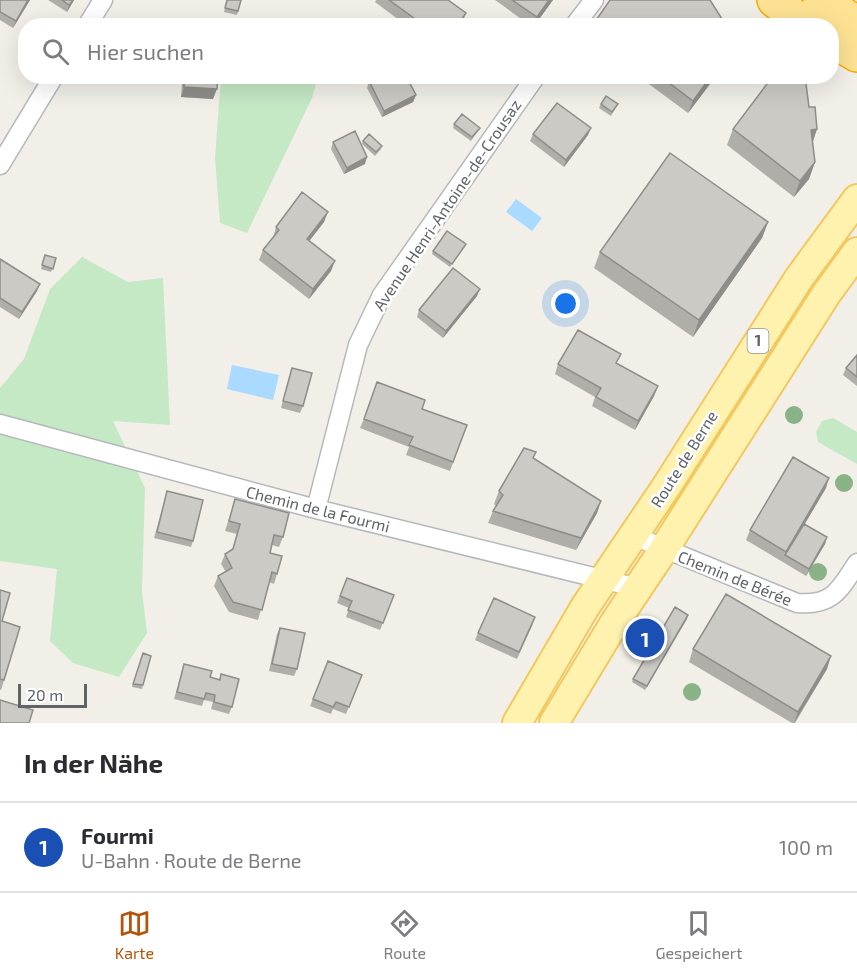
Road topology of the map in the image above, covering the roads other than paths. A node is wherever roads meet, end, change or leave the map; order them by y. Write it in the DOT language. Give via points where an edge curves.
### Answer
graph roads {
  1 [pos="103,0"];
  2 [pos="594,0"];
  3 [pos="774,0"];
  4 [pos="820,0"];
  5 [pos="92,18"];
  6 [pos="580,18"];
  7 [pos="797,18"];
  8 [pos="832,18"];
  9 [pos="839,28"];
  10 [pos="851,46"];
  11 [pos="49,84"];
  12 [pos="530,84"];
  13 [pos="0,165"];
  14 [pos="857,199"];
  15 [pos="857,252"];
  16 [pos="0,424"];
  17 [pos="316,509"];
  18 [pos="634,537"];
  19 [pos="664,549"];
  20 [pos="857,563"];
  21 [pos="605,578"];
  22 [pos="638,588"];
  23 [pos="517,723"];
  24 [pos="554,723"];
  1 -- 5 [label="street"];
  2 -- 6 [label="street"];
  3 -- 7 [label="highway"];
  4 -- 8 [label="highway"];
  9 -- 10 [label="highway"];
  11 -- 13 [label="street"];
  12 -- 17 [label="street, Avenue Henri-Antoine-de-Crousaz" via="382,295 367,323"];
  14 -- 18 [label="main road, Route de Berne / 1" via="799,278"];
  15 -- 19 [label="main road, Route de Berne / 1"];
  16 -- 17 [label="street, Chemin de la Fourmi"];
  17 -- 21 [label="street, Chemin de la Fourmi"];
  18 -- 19 [label="street, Chemin de Bérée"];
  18 -- 21 [label="main road, Route de Berne / 1"];
  19 -- 20 [label="street, Chemin de Bérée" via="797,603 814,605 829,599"];
  19 -- 22 [label="main road, Route de Berne / 1"];
  21 -- 22 [label="street, Chemin de la Fourmi"];
  21 -- 23 [label="main road, Route de Berne / 1"];
  22 -- 24 [label="main road, Route de Berne / 1"];
}
